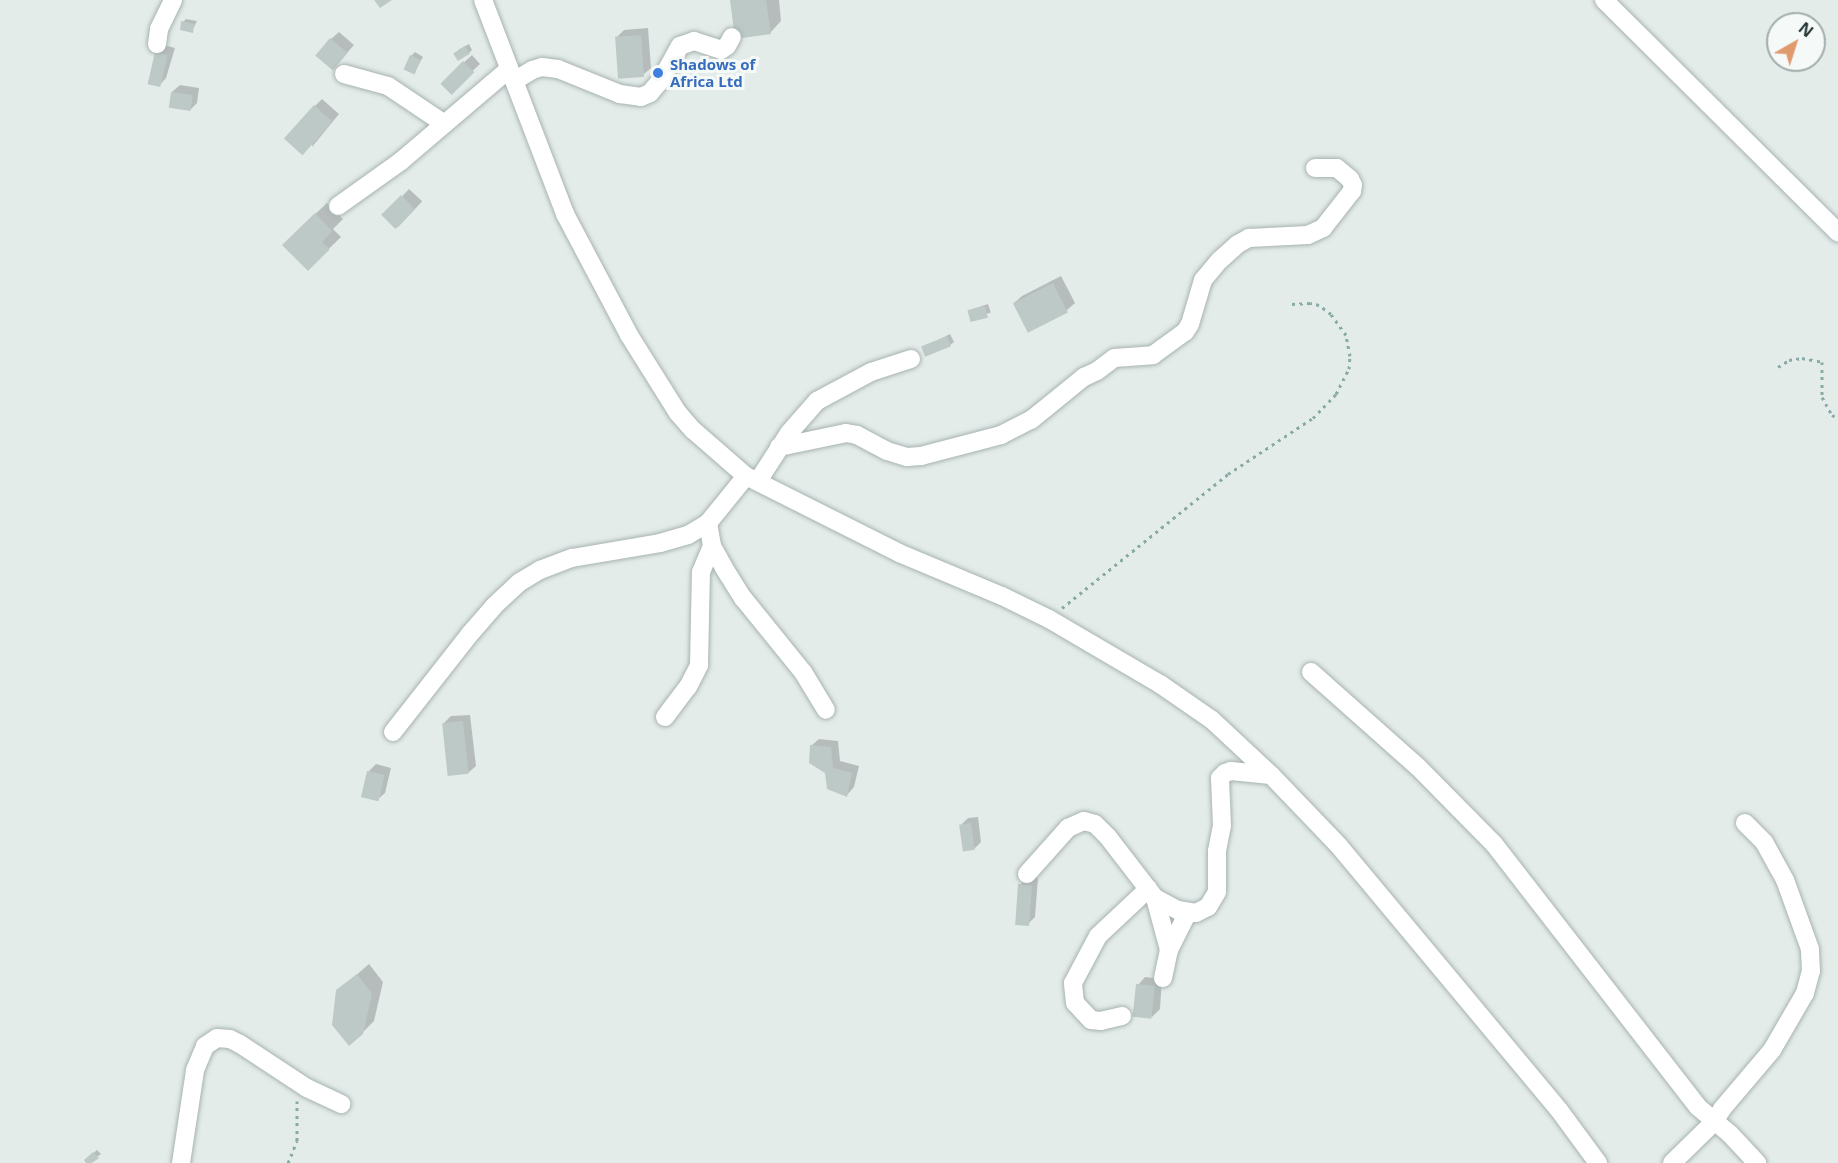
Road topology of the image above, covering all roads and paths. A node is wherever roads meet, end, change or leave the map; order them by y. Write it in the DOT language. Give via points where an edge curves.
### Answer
graph roads {
  1 [pos="173,0"];
  2 [pos="483,0"];
  3 [pos="1604,0"];
  4 [pos="732,37"];
  5 [pos="157,44"];
  6 [pos="344,74"];
  7 [pos="511,75"];
  8 [pos="443,123"];
  9 [pos="1315,168"];
  10 [pos="338,206"];
  11 [pos="1838,232"];
  12 [pos="1291,304"];
  13 [pos="911,359"];
  14 [pos="1779,368"];
  15 [pos="1838,418"];
  16 [pos="779,447"];
  17 [pos="752,479"];
  18 [pos="708,523"];
  19 [pos="712,546"];
  20 [pos="1049,619"];
  21 [pos="1311,672"];
  22 [pos="826,711"];
  23 [pos="665,717"];
  24 [pos="393,732"];
  25 [pos="1271,774"];
  26 [pos="1745,823"];
  27 [pos="1027,874"];
  28 [pos="1152,893"];
  29 [pos="1187,914"];
  30 [pos="1169,950"];
  31 [pos="1163,978"];
  32 [pos="1122,1016"];
  33 [pos="297,1081"];
  34 [pos="342,1104"];
  35 [pos="1714,1122"];
  36 [pos="181,1163"];
  37 [pos="288,1163"];
  38 [pos="1598,1163"];
  39 [pos="1672,1163"];
  40 [pos="1757,1163"];
  1 -- 5 [label="street" via="159,29"];
  2 -- 7 [label="street"];
  3 -- 11 [label="street"];
  4 -- 7 [label="street" via="721,50 694,42 680,46 661,80 650,93 641,96 620,94 558,69 542,67"];
  6 -- 8 [label="street" via="388,86"];
  7 -- 8 [label="street"];
  7 -- 17 [label="street" via="565,214 629,335 693,430"];
  8 -- 10 [label="street" via="374,183"];
  9 -- 16 [label="street" via="1337,168 1353,185 1323,228 1308,235 1249,238 1238,243 1203,280 1190,324 1165,349 1144,357 1114,358 1084,376 1030,420 1001,435 921,456 888,451 846,433"];
  12 -- 20 [label="path" via="1320,305 1346,335 1348,369 1336,394 1313,418 1228,474"];
  13 -- 16 [label="street" via="872,372 817,401"];
  14 -- 15 [label="path" via="1789,360 1802,358 1822,362 1822,397"];
  16 -- 17 [label="street"];
  17 -- 18 [label="street"];
  17 -- 20 [label="street" via="899,553"];
  18 -- 19 [label="street"];
  18 -- 24 [label="street" via="688,535 660,543 572,558 520,582 469,635"];
  19 -- 22 [label="street" via="743,598 803,672"];
  19 -- 23 [label="street" via="701,572 699,665"];
  20 -- 25 [label="street" via="1160,684 1212,720"];
  21 -- 35 [label="street" via="1418,767 1494,844 1639,1033"];
  25 -- 29 [label="street" via="1231,771 1221,776 1217,892 1208,907"];
  25 -- 38 [label="street" via="1365,876 1559,1110"];
  26 -- 35 [label="street" via="1764,842 1785,880 1810,950 1811,971 1805,993 1772,1050"];
  27 -- 28 [label="street" via="1068,828 1084,821 1095,824 1108,837"];
  28 -- 29 [label="street"];
  28 -- 30 [label="street"];
  28 -- 32 [label="street" via="1098,936 1073,983 1074,1003 1091,1020 1101,1022"];
  29 -- 30 [label="street"];
  30 -- 31 [label="street"];
  33 -- 34 [label="street"];
  33 -- 36 [label="street" via="230,1039 211,1040 195,1070"];
  33 -- 37 [label="path" via="297,1141"];
  35 -- 39 [label="street"];
  35 -- 40 [label="street"];
}
